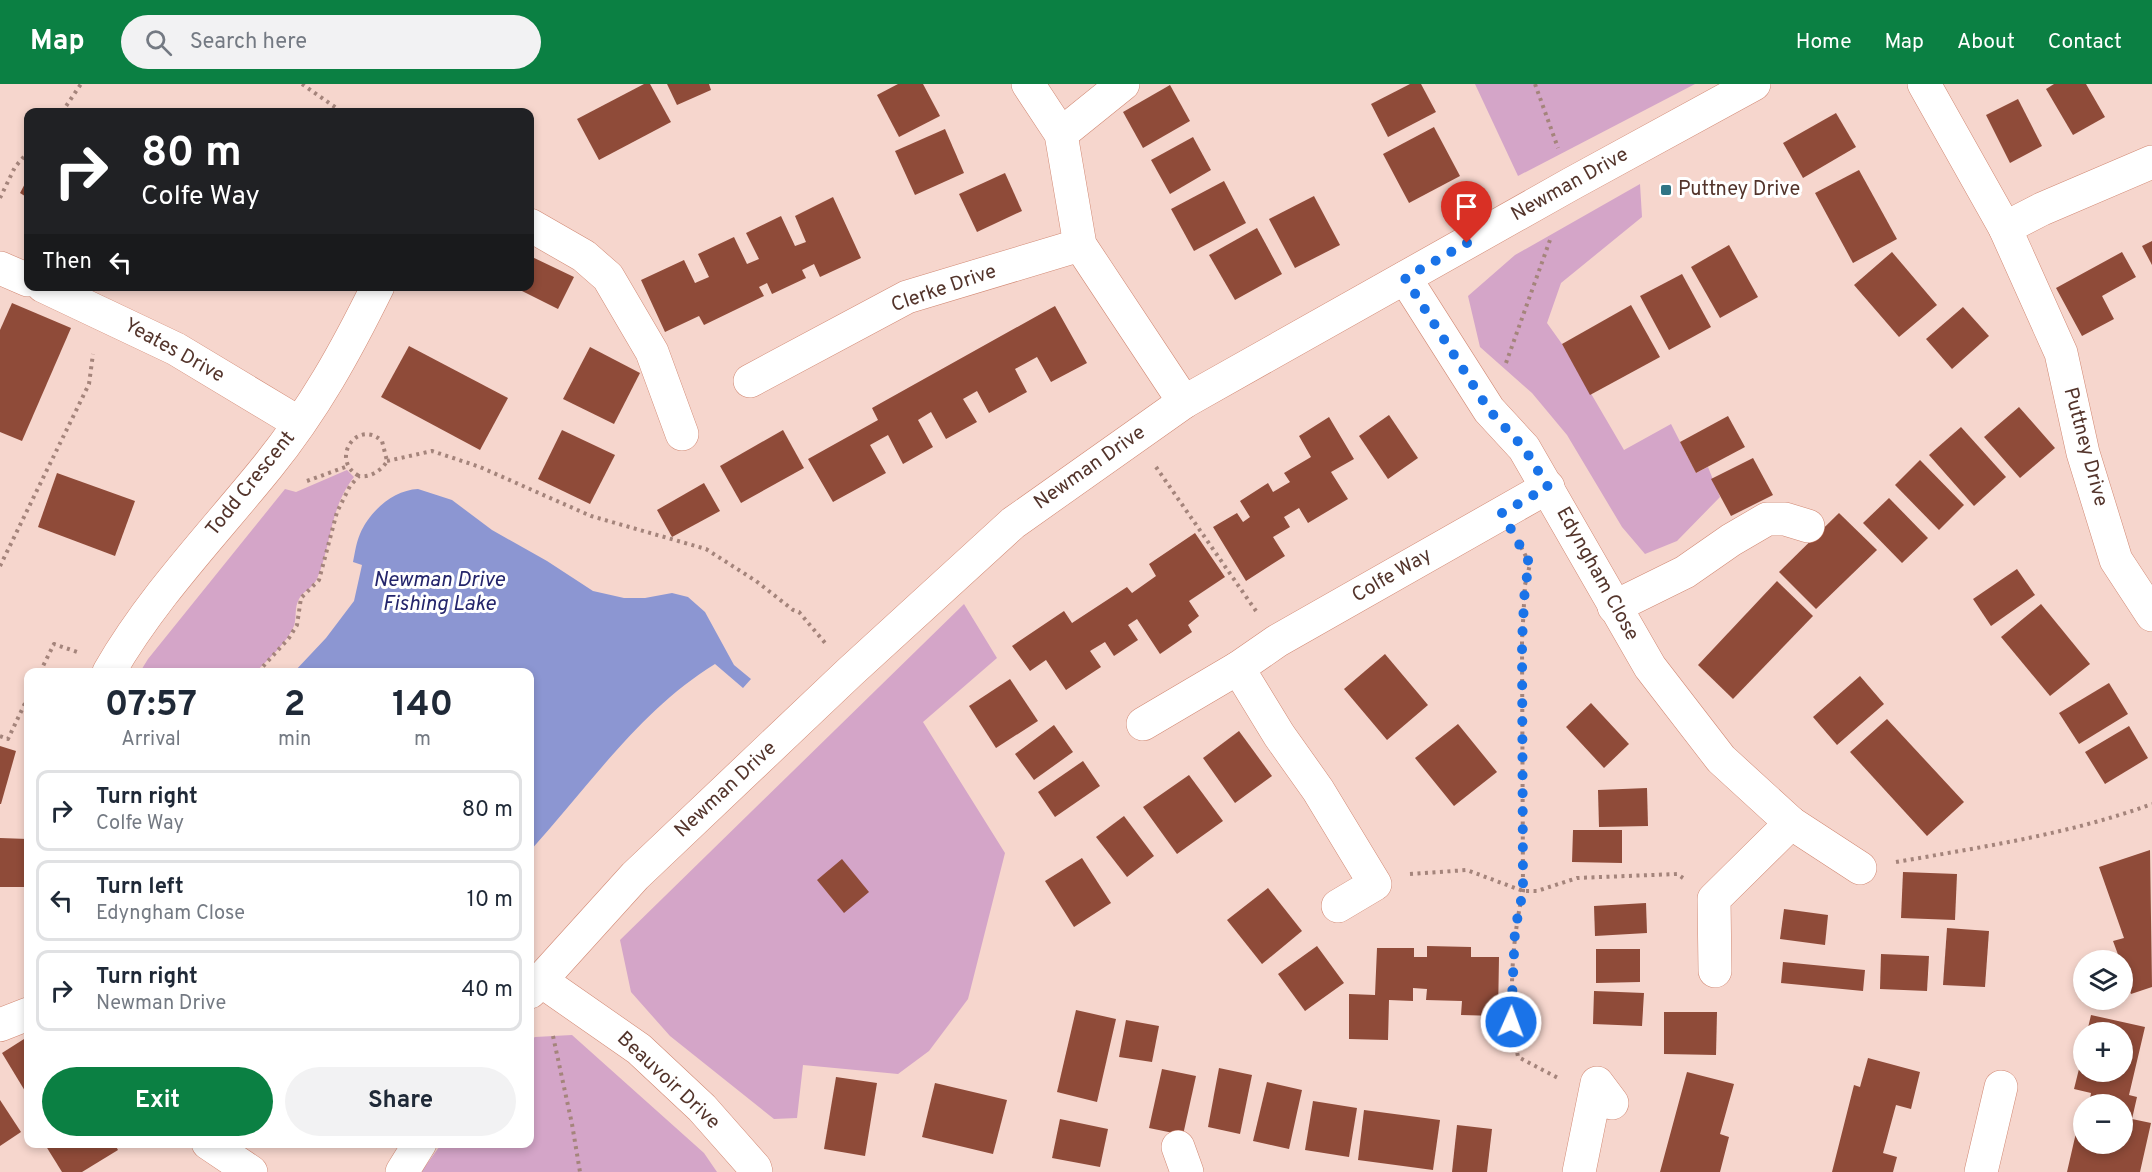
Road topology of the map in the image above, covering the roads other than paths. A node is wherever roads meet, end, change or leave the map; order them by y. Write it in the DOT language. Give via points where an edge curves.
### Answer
graph roads {
  1 [pos="1028,84"];
  2 [pos="1123,84"];
  3 [pos="1754,84"];
  4 [pos="1924,84"];
  5 [pos="1061,134"];
  6 [pos="2152,162"];
  7 [pos="534,227"];
  8 [pos="2005,228"];
  9 [pos="1080,245"];
  10 [pos="0,268"];
  11 [pos="24,278"];
  12 [pos="1405,278"];
  13 [pos="54,291"];
  14 [pos="376,291"];
  15 [pos="750,381"];
  16 [pos="1184,402"];
  17 [pos="299,423"];
  18 [pos="682,434"];
  19 [pos="1548,487"];
  20 [pos="1808,526"];
  21 [pos="1614,607"];
  22 [pos="2152,615"];
  23 [pos="112,668"];
  24 [pos="1238,668"];
  25 [pos="1143,724"];
  26 [pos="1791,823"];
  27 [pos="1860,868"];
  28 [pos="1338,906"];
  29 [pos="1715,971"];
  30 [pos="535,986"];
  31 [pos="24,1016"];
  32 [pos="0,1025"];
  33 [pos="2001,1087"];
  34 [pos="1604,1093"];
  35 [pos="215,1148"];
  36 [pos="417,1148"];
  37 [pos="251,1172"];
  38 [pos="402,1172"];
  39 [pos="756,1172"];
  40 [pos="1579,1172"];
  41 [pos="1981,1172"];
  1 -- 5 [label="street"];
  2 -- 5 [label="street"];
  3 -- 12 [label="street, Newman Drive"];
  4 -- 8 [label="street, Puttney Drive"];
  5 -- 9 [label="street"];
  6 -- 8 [label="street"];
  7 -- 18 [label="street" via="584,256 608,277 652,352"];
  8 -- 22 [label="street, Puttney Drive" via="2061,353 2083,453 2116,560"];
  9 -- 15 [label="street, Clerke Drive" via="907,297"];
  9 -- 16 [label="street"];
  10 -- 11 [label="street"];
  12 -- 16 [label="street, Newman Drive"];
  12 -- 19 [label="street, Edyngham Close" via="1489,410 1524,448"];
  13 -- 17 [label="street, Yeates Drive" via="206,366"];
  14 -- 17 [label="street, Todd Crescent" via="341,360"];
  16 -- 30 [label="street, Newman Drive" via="1013,523 635,876"];
  17 -- 23 [label="street, Todd Crescent" via="145,617"];
  19 -- 21 [label="street, Edyngham Close"];
  19 -- 24 [label="street, Colfe Way" via="1277,641"];
  20 -- 21 [label="street" via="1785,519 1767,519 1685,572"];
  21 -- 26 [label="street, Edyngham Close" via="1650,667 1721,759"];
  24 -- 25 [label="street, Colfe Way"];
  24 -- 28 [label="street" via="1375,884"];
  26 -- 27 [label="street, Edyngham Close"];
  26 -- 29 [label="street" via="1714,899"];
  30 -- 39 [label="street, Beauvoir Drive" via="639,1049 702,1108"];
  31 -- 32 [label="street"];
  33 -- 41 [label="street"];
  34 -- 40 [label="street"];
  35 -- 37 [label="street"];
  36 -- 38 [label="street"];
}
